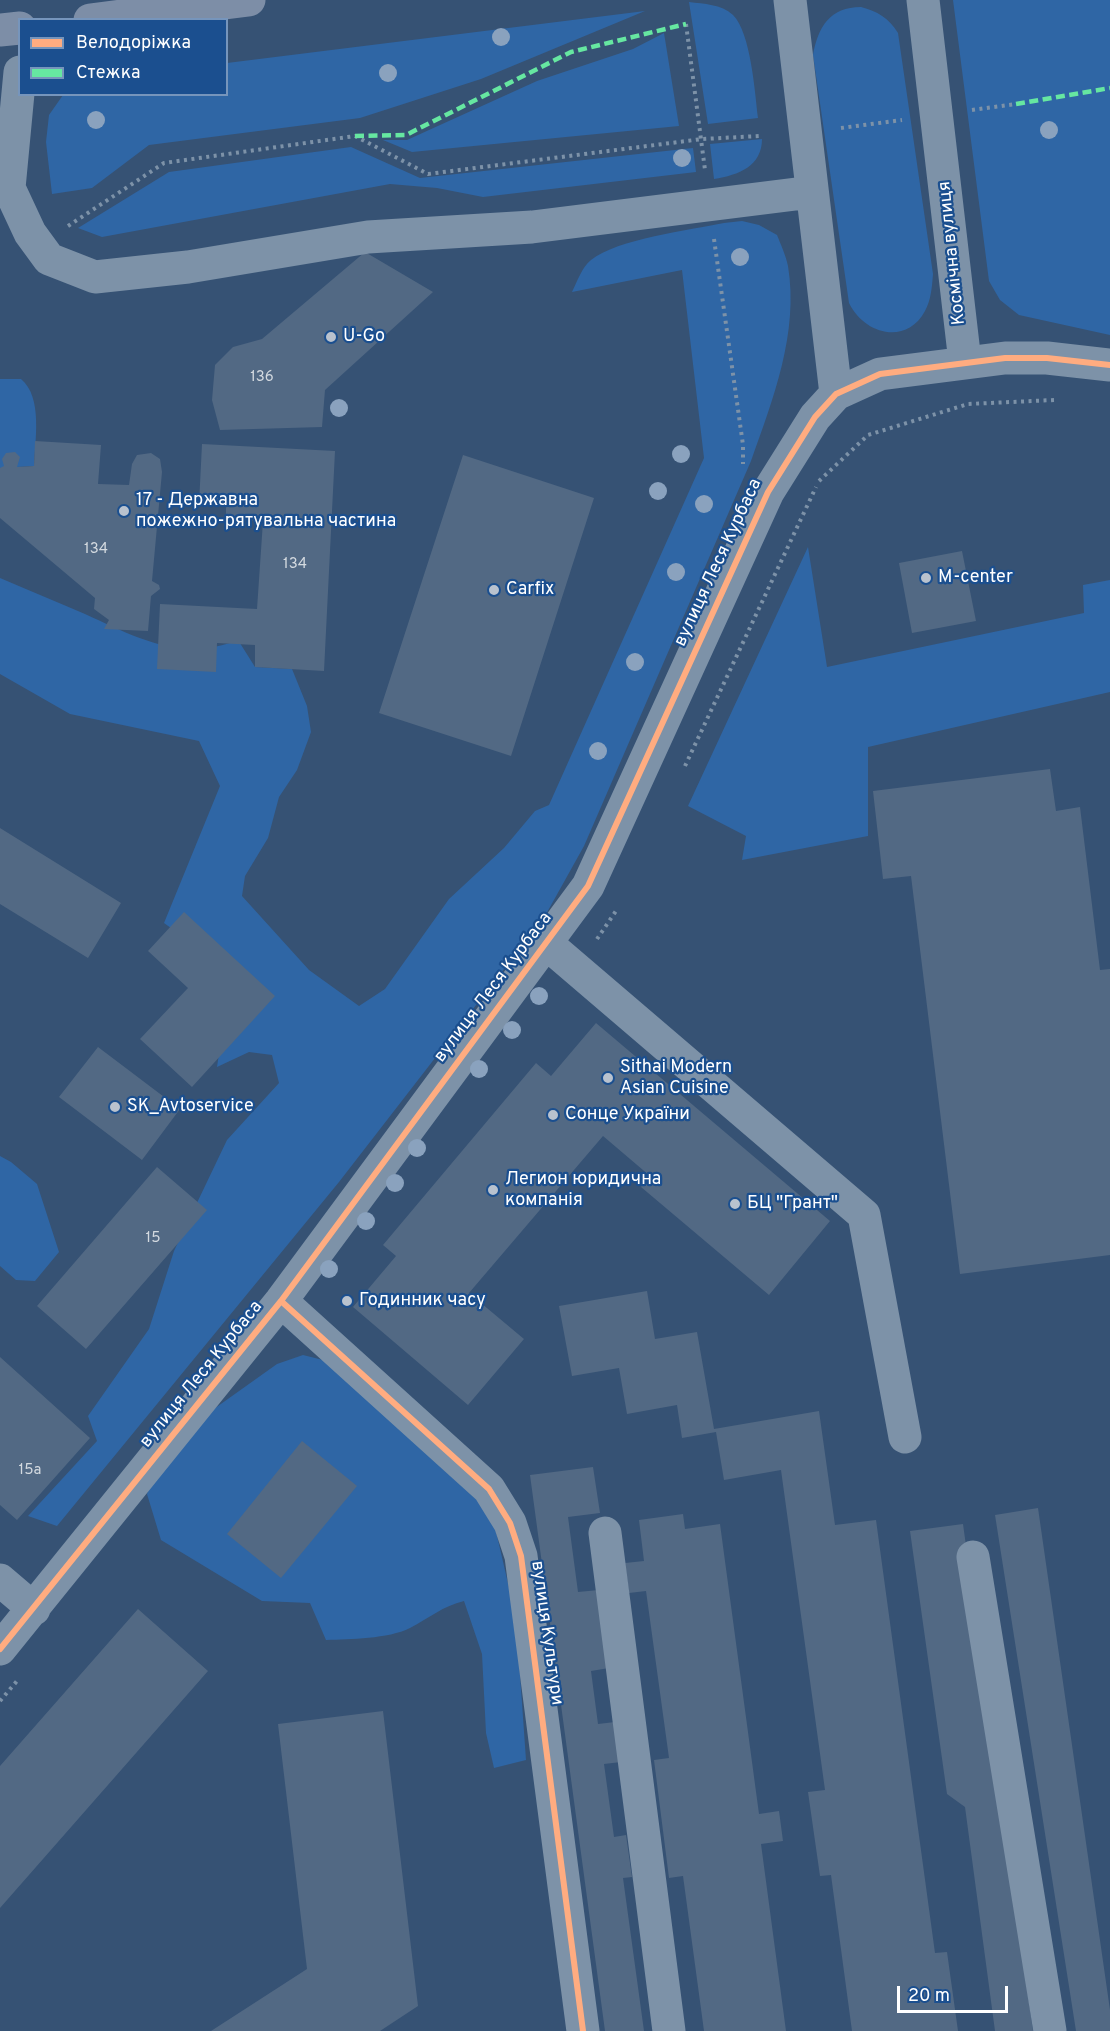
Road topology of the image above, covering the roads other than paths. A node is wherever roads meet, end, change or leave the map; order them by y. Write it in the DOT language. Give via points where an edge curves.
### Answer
graph roads {
  1 [pos="249,0"];
  2 [pos="790,0"];
  3 [pos="923,0"];
  4 [pos="106,18"];
  5 [pos="18,28"];
  6 [pos="0,30"];
  7 [pos="18,87"];
  8 [pos="5,188"];
  9 [pos="812,192"];
  10 [pos="965,362"];
  11 [pos="1110,365"];
  12 [pos="836,394"];
  13 [pos="546,943"];
  14 [pos="281,1301"];
  15 [pos="905,1437"];
  16 [pos="605,1533"];
  17 [pos="973,1557"];
  18 [pos="0,1580"];
  19 [pos="34,1609"];
  20 [pos="0,1649"];
  21 [pos="583,2031"];
  22 [pos="669,2031"];
  23 [pos="1050,2031"];
  1 -- 4 [label="main road"];
  2 -- 9 [label="street"];
  3 -- 10 [label="street, Космічна вулиця"];
  5 -- 6 [label="main road"];
  7 -- 8 [label="street"];
  8 -- 9 [label="street" via="49,259 95,278 368,237 532,227"];
  9 -- 12 [label="street"];
  10 -- 11 [label="street" via="1047,358"];
  10 -- 12 [label="street, вулиця Леся Курбаса" via="880,374"];
  12 -- 13 [label="street, вулиця Леся Курбаса" via="814,417 768,492 588,886"];
  13 -- 14 [label="street, вулиця Леся Курбаса"];
  13 -- 15 [label="street" via="864,1215"];
  14 -- 19 [label="street, вулиця Леся Курбаса"];
  14 -- 21 [label="street, вулиця Культури" via="489,1489 510,1522 521,1556"];
  16 -- 22 [label="street"];
  17 -- 23 [label="street"];
  18 -- 19 [label="street"];
  19 -- 20 [label="street, вулиця Леся Курбаса"];
}
